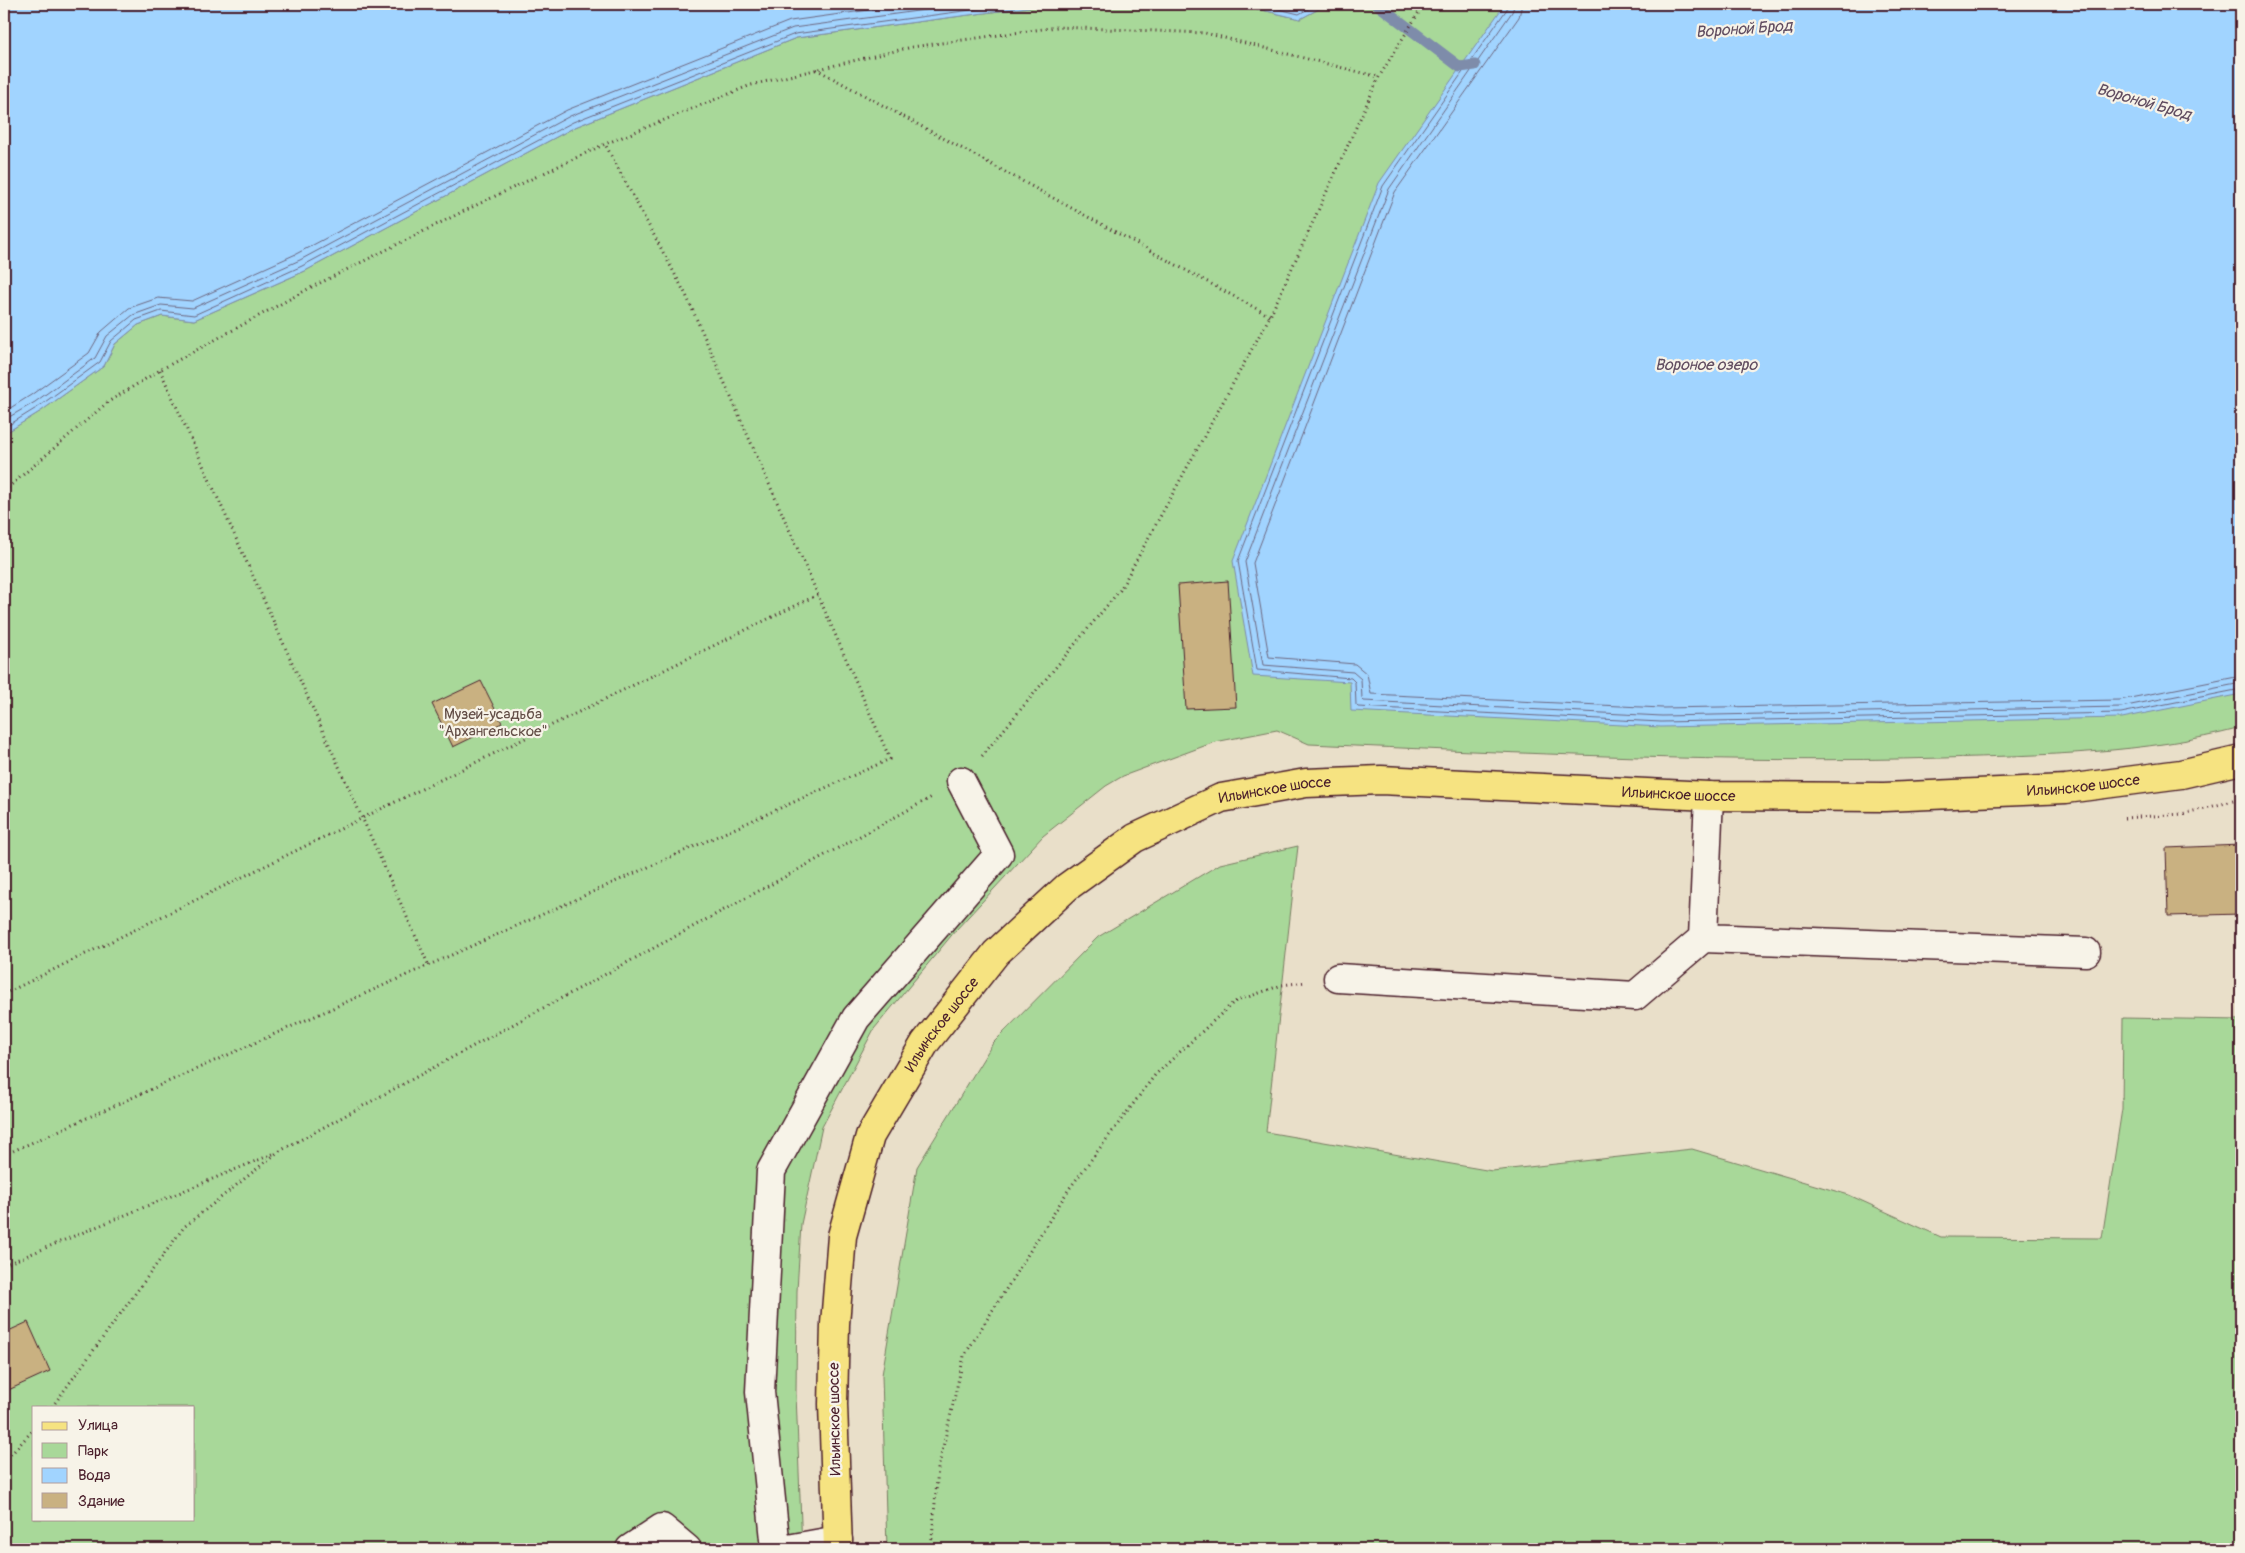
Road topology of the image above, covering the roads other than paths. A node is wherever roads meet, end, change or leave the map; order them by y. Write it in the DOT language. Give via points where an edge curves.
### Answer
graph roads {
  1 [pos="2241,760"];
  2 [pos="961,781"];
  3 [pos="1708,796"];
  4 [pos="1703,938"];
  5 [pos="2086,952"];
  6 [pos="1338,978"];
  7 [pos="838,1545"];
  8 [pos="630,1549"];
  9 [pos="687,1549"];
  10 [pos="776,1549"];
  11 [pos="788,1549"];
  1 -- 3 [label="main road, Ильинское шоссе" via="2181,774 2066,788 1884,797"];
  2 -- 10 [label="lane" via="999,854 856,1018 771,1171 760,1392"];
  3 -- 4 [label="lane"];
  3 -- 7 [label="main road, Ильинское шоссе" via="1381,780 1306,783 1221,798 1135,838 1067,887 996,953 925,1043 870,1136 842,1236 835,1314 833,1404"];
  4 -- 5 [label="lane"];
  4 -- 6 [label="lane" via="1635,996"];
  7 -- 11 [label="lane"];
  8 -- 9 [label="lane" via="662,1528"];
}
